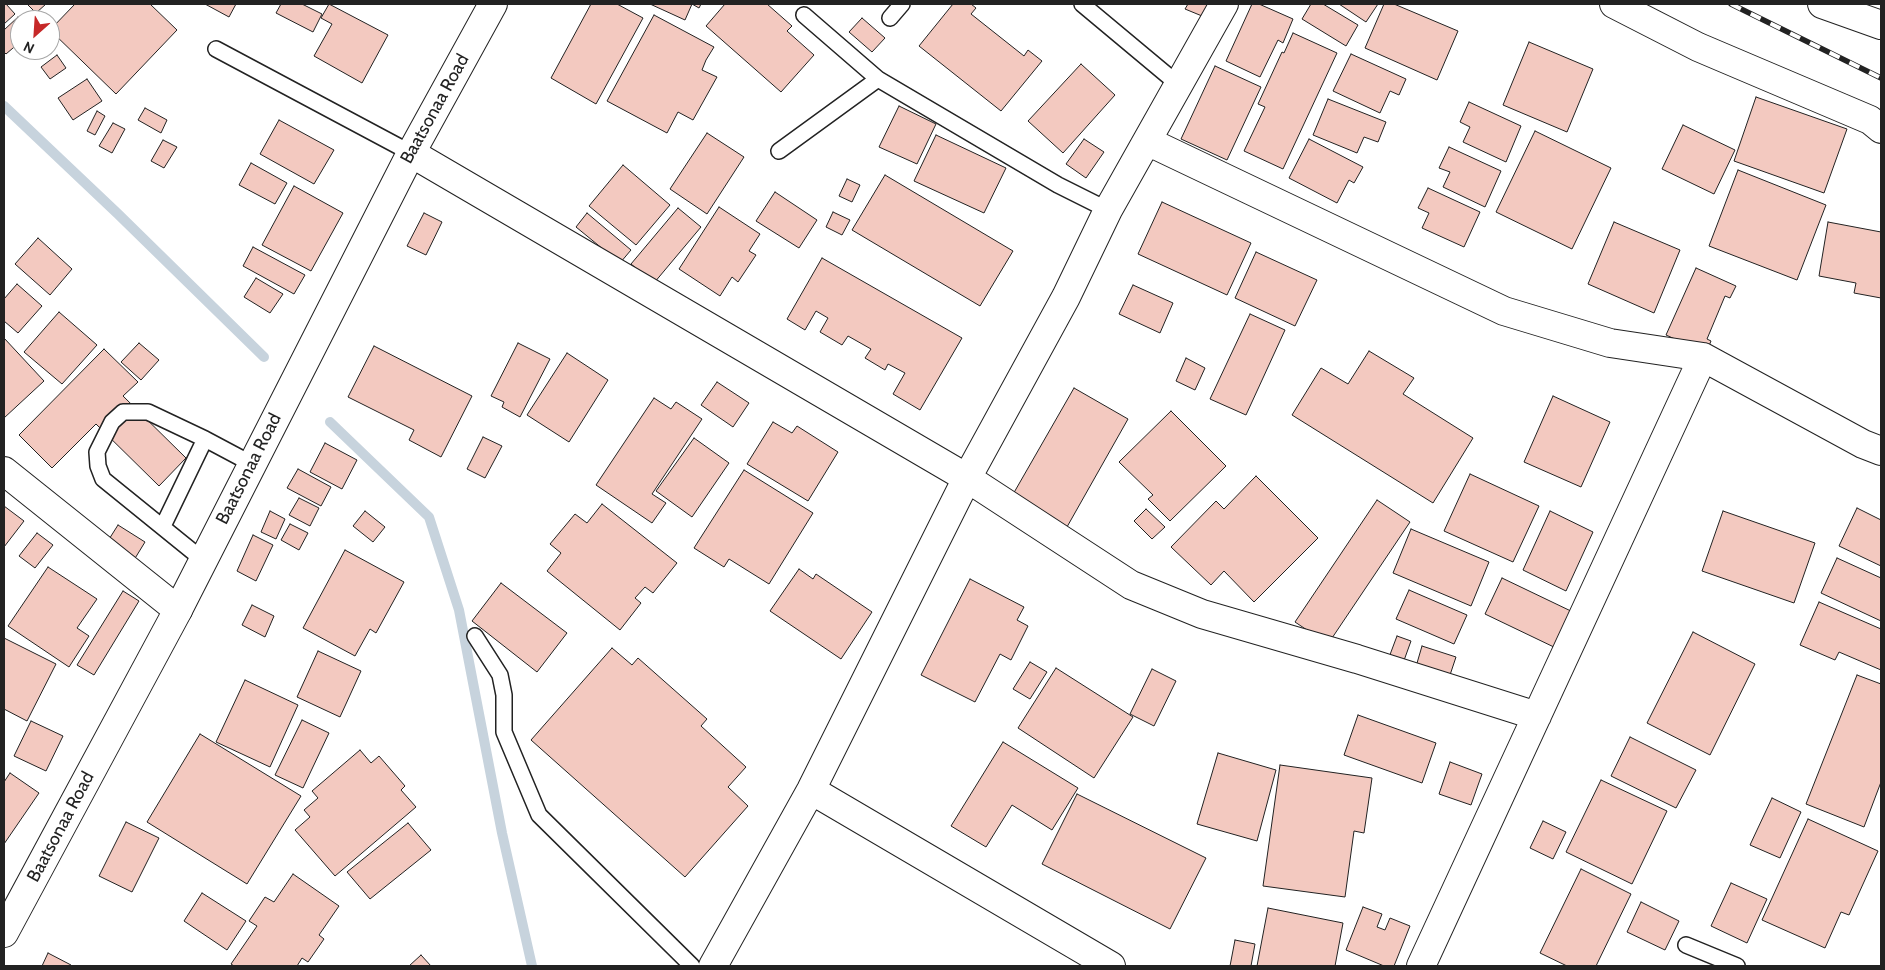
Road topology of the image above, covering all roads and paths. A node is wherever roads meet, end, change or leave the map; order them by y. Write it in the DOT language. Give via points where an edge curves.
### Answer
graph roads {
  1 [pos="493,4"];
  2 [pos="902,4"];
  3 [pos="1082,4"];
  4 [pos="1224,4"];
  5 [pos="1614,4"];
  6 [pos="1822,4"];
  7 [pos="804,15"];
  8 [pos="890,18"];
  9 [pos="1881,24"];
  10 [pos="216,49"];
  11 [pos="878,78"];
  12 [pos="1179,85"];
  13 [pos="1881,129"];
  14 [pos="1147,141"];
  15 [pos="779,151"];
  16 [pos="411,153"];
  17 [pos="1108,210"];
  18 [pos="1703,357"];
  19 [pos="204,439"];
  20 [pos="1881,451"];
  21 [pos="252,464"];
  22 [pos="4,471"];
  23 [pos="967,478"];
  24 [pos="163,526"];
  25 [pos="204,560"];
  26 [pos="178,610"];
  27 [pos="475,636"];
  28 [pos="1537,716"];
  29 [pos="811,790"];
  30 [pos="4,933"];
  31 [pos="1686,945"];
  32 [pos="692,966"];
  33 [pos="714,966"];
  34 [pos="1111,966"];
  35 [pos="1421,966"];
  36 [pos="1738,966"];
  1 -- 16 [label="street, Baatsonaa Road"];
  2 -- 8 [label="lane"];
  3 -- 12 [label="lane"];
  4 -- 12 [label="street"];
  5 -- 13 [label="street" via="1698,47 1870,120"];
  6 -- 9 [label="street"];
  7 -- 11 [label="lane"];
  10 -- 16 [label="lane"];
  11 -- 15 [label="lane"];
  11 -- 17 [label="lane" via="1058,185"];
  12 -- 14 [label="street"];
  14 -- 17 [label="street"];
  14 -- 18 [label="street" via="1504,311 1610,343"];
  16 -- 21 [label="street, Baatsonaa Road"];
  16 -- 23 [label="street"];
  17 -- 23 [label="street" via="1066,297"];
  18 -- 20 [label="street" via="1862,444"];
  18 -- 28 [label="street"];
  19 -- 21 [label="lane"];
  19 -- 24 [label="lane"];
  19 -- 24 [label="lane" via="148,412 123,412 112,422 97,452 103,479"];
  21 -- 25 [label="street, Baatsonaa Road"];
  22 -- 26 [label="street"];
  23 -- 28 [label="street" via="1131,585 1202,614"];
  23 -- 29 [label="street"];
  24 -- 25 [label="lane"];
  25 -- 26 [label="street, Baatsonaa Road"];
  26 -- 30 [label="street, Baatsonaa Road"];
  27 -- 32 [label="lane" via="500,675 504,694 504,732 538,815"];
  28 -- 35 [label="street"];
  29 -- 33 [label="street"];
  29 -- 34 [label="street"];
  31 -- 36 [label="lane"];
}
